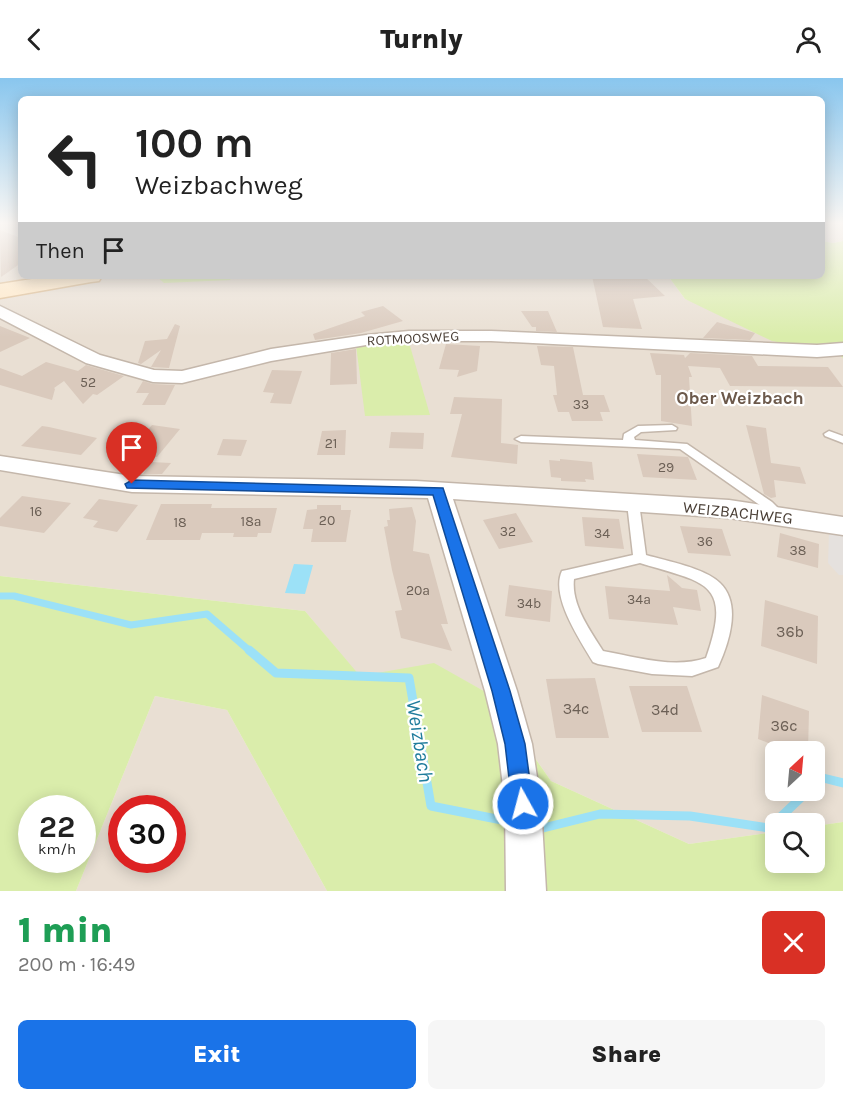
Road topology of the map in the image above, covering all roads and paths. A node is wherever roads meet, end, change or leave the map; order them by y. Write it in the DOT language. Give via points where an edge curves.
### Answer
graph roads {
  1 [pos="73,279"];
  2 [pos="0,291"];
  3 [pos="0,311"];
  4 [pos="843,349"];
  5 [pos="672,428"];
  6 [pos="829,434"];
  7 [pos="521,439"];
  8 [pos="843,440"];
  9 [pos="630,444"];
  10 [pos="699,444"];
  11 [pos="683,446"];
  12 [pos="0,463"];
  13 [pos="438,491"];
  14 [pos="633,503"];
  15 [pos="780,516"];
  16 [pos="843,526"];
  17 [pos="640,558"];
  18 [pos="526,891"];
  1 -- 2 [label="main road"];
  3 -- 4 [label="street, ROTMOOSWEG" via="93,359 153,376 182,376 271,355 409,336"];
  5 -- 9 [label="lane" via="638,429 628,436"];
  6 -- 8 [label="lane"];
  7 -- 9 [label="lane"];
  9 -- 11 [label="lane"];
  10 -- 11 [label="lane"];
  11 -- 15 [label="lane"];
  12 -- 13 [label="street, WEIZBACHWEG" via="132,484"];
  13 -- 14 [label="street, WEIZBACHWEG"];
  13 -- 18 [label="street" via="515,744 523,804"];
  14 -- 15 [label="street, WEIZBACHWEG"];
  14 -- 17 [label="lane"];
  15 -- 16 [label="street, WEIZBACHWEG"];
  17 -- 17 [label="lane" via="567,575 564,586 598,657 652,667 692,669 712,662 727,613 723,595 712,582"];
}
